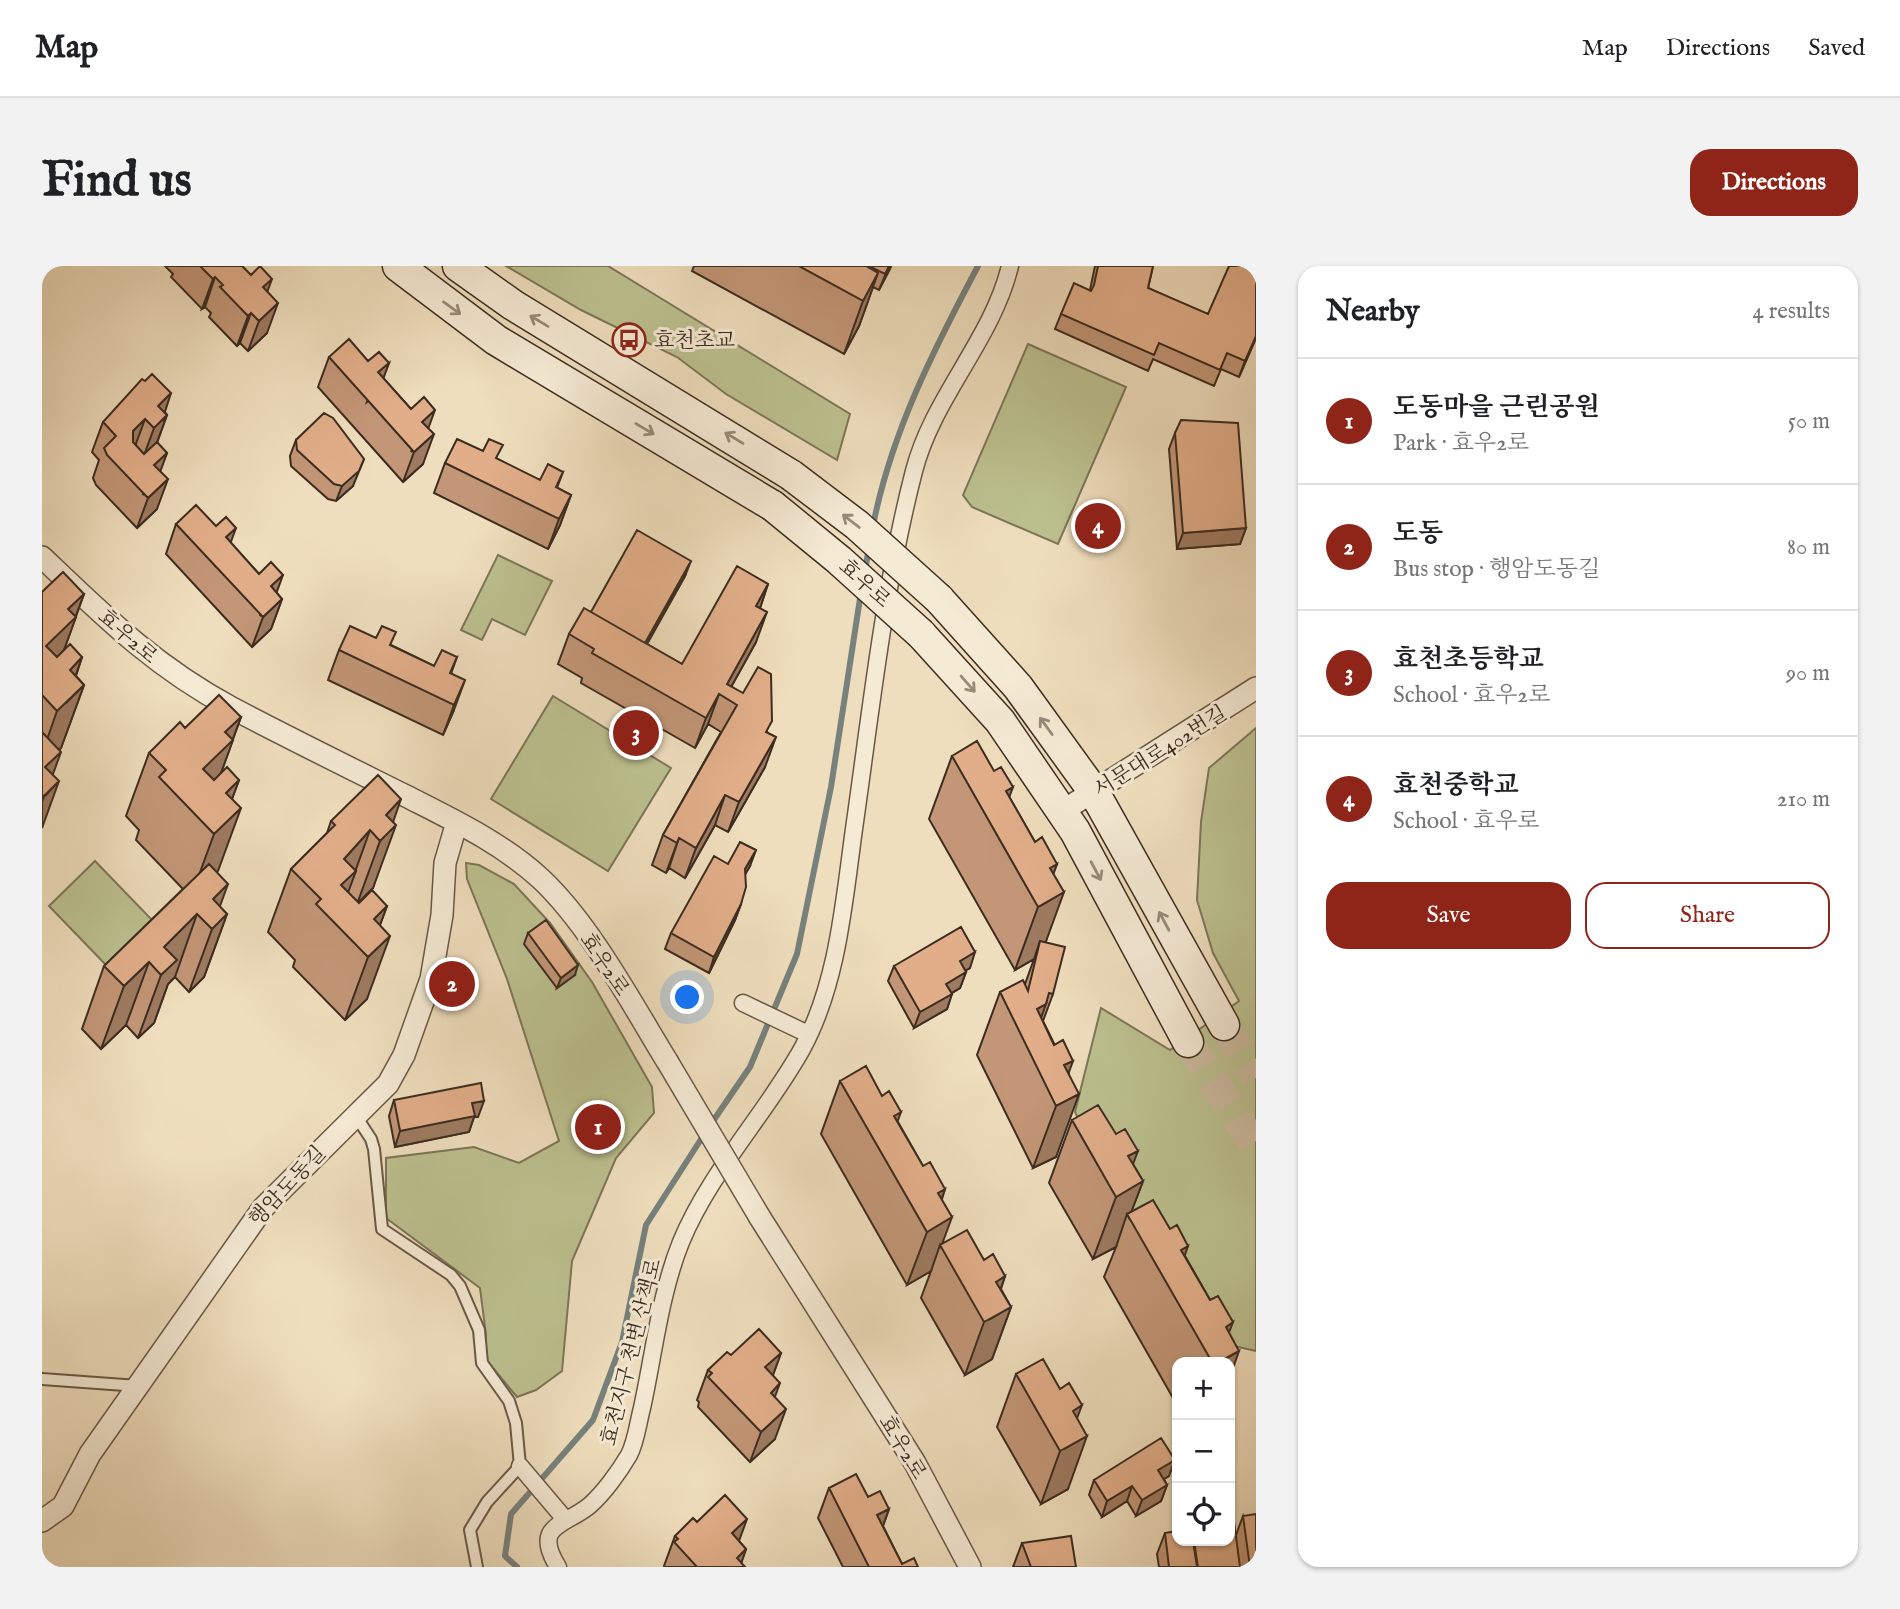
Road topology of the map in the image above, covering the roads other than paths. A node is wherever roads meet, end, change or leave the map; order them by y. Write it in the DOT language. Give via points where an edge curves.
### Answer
graph roads {
  1 [pos="398,266"];
  2 [pos="458,266"];
  3 [pos="1010,266"];
  4 [pos="42,557"];
  5 [pos="1256,688"];
  6 [pos="1094,792"];
  7 [pos="1061,812"];
  8 [pos="457,822"];
  9 [pos="747,1005"];
  10 [pos="1224,1025"];
  11 [pos="801,1031"];
  12 [pos="1188,1042"];
  13 [pos="356,1116"];
  14 [pos="42,1379"];
  15 [pos="138,1386"];
  16 [pos="524,1470"];
  17 [pos="565,1518"];
  18 [pos="42,1521"];
  19 [pos="478,1567"];
  20 [pos="558,1567"];
  21 [pos="970,1567"];
  1 -- 7 [label="main road, 효우로, one-way, bridge" via="496,340 772,506 839,560 921,634 1000,721"];
  6 -- 2 [label="main road, 효우로, one-way, bridge" via="1018,687 939,599 857,525 791,475 513,305"];
  3 -- 11 [label="street, 효천지구 천변 산책로" via="1006,284 941,402 915,465 872,707 840,926 822,998"];
  4 -- 8 [label="street, 효우2로" via="122,635 171,673"];
  5 -- 6 [label="street, 서문대로402번길"];
  6 -- 7 [label="street, 서문대로402번길"];
  10 -- 6 [label="main road, 효우로, one-way"];
  7 -- 12 [label="main road, 효우로, one-way"];
  8 -- 13 [label="street, 행암도동길" via="445,863 431,979 404,1055 388,1084"];
  8 -- 21 [label="street, 효우2로, bridge" via="543,881 619,981 759,1216 915,1463"];
  9 -- 11 [label="street"];
  11 -- 17 [label="street, 효천지구 천변 산책로" via="802,1048 681,1241 631,1451 590,1505"];
  13 -- 15 [label="street, 행암도동길" via="263,1208"];
  13 -- 16 [label="lane" via="374,1149 382,1229 451,1275 460,1286 479,1330 482,1363 509,1401"];
  14 -- 15 [label="lane"];
  15 -- 18 [label="street, 행암도동길" via="90,1454 63,1506"];
  16 -- 17 [label="street"];
  16 -- 19 [label="lane" via="472,1523 469,1539"];
  17 -- 20 [label="street, 효천지구 천변 산책로" via="551,1530 548,1541"];
}
